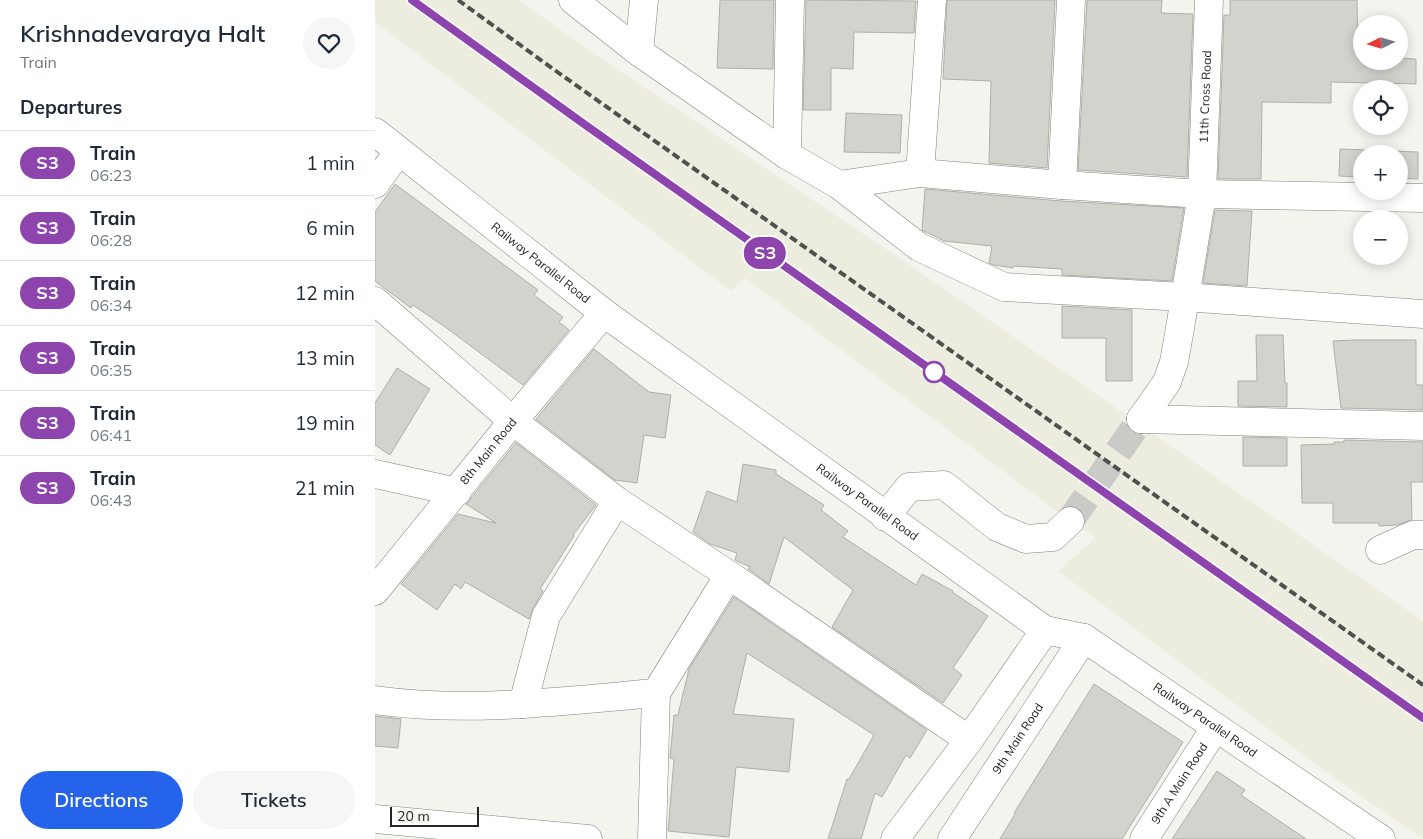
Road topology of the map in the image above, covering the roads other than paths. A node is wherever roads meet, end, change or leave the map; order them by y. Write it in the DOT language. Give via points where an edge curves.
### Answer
graph roads {
  1 [pos="573,0"];
  2 [pos="644,0"];
  3 [pos="790,0"];
  4 [pos="932,0"];
  5 [pos="1071,0"];
  6 [pos="1209,0"];
  7 [pos="639,52"];
  8 [pos="375,132"];
  9 [pos="399,151"];
  10 [pos="787,155"];
  11 [pos="920,173"];
  12 [pos="375,184"];
  13 [pos="839,185"];
  14 [pos="1062,185"];
  15 [pos="1202,194"];
  16 [pos="1423,198"];
  17 [pos="1185,297"];
  18 [pos="375,301"];
  19 [pos="603,313"];
  20 [pos="1423,314"];
  21 [pos="513,421"];
  22 [pos="1423,426"];
  23 [pos="375,474"];
  24 [pos="457,492"];
  25 [pos="617,502"];
  26 [pos="885,517"];
  27 [pos="1070,521"];
  28 [pos="1423,535"];
  29 [pos="1379,550"];
  30 [pos="729,575"];
  31 [pos="376,590"];
  32 [pos="1045,630"];
  33 [pos="1084,638"];
  34 [pos="656,694"];
  35 [pos="375,700"];
  36 [pos="523,704"];
  37 [pos="1215,728"];
  38 [pos="969,740"];
  39 [pos="375,818"];
  40 [pos="588,839"];
  41 [pos="652,839"];
  42 [pos="895,839"];
  43 [pos="952,839"];
  44 [pos="1144,839"];
  45 [pos="1381,839"];
  1 -- 7 [label="street"];
  2 -- 7 [label="street"];
  3 -- 10 [label="street"];
  4 -- 11 [label="street"];
  5 -- 14 [label="street"];
  6 -- 15 [label="street, 11th Cross Road"];
  7 -- 10 [label="street"];
  8 -- 9 [label="street, Railway Parallel Road"];
  9 -- 12 [label="street"];
  9 -- 19 [label="street, Railway Parallel Road"];
  10 -- 13 [label="street"];
  11 -- 13 [label="street"];
  11 -- 14 [label="street"];
  13 -- 17 [label="street" via="919,247 1004,287"];
  14 -- 15 [label="street"];
  15 -- 16 [label="street"];
  15 -- 17 [label="street, 11th Cross Road"];
  17 -- 20 [label="street"];
  17 -- 22 [label="street, 11th Cross Road" via="1176,353 1167,382 1141,418"];
  18 -- 21 [label="street"];
  19 -- 21 [label="street, 8th Main Road"];
  19 -- 26 [label="street, Railway Parallel Road"];
  21 -- 24 [label="street, 8th Main Road"];
  21 -- 25 [label="street"];
  23 -- 24 [label="street"];
  24 -- 31 [label="street, 8th Main Road"];
  25 -- 30 [label="street"];
  25 -- 36 [label="street" via="546,616"];
  26 -- 27 [label="street" via="909,487 944,485 997,527 1026,539 1053,537"];
  26 -- 32 [label="street, Railway Parallel Road"];
  28 -- 29 [label="street" via="1413,535"];
  30 -- 34 [label="street"];
  30 -- 38 [label="street"];
  32 -- 33 [label="street, Railway Parallel Road"];
  32 -- 38 [label="street"];
  33 -- 37 [label="street, Railway Parallel Road"];
  33 -- 43 [label="street, 9th Main Road"];
  34 -- 36 [label="street"];
  34 -- 41 [label="street"];
  35 -- 36 [label="street" via="412,705"];
  37 -- 44 [label="street, 9th A Main Road"];
  37 -- 45 [label="street, Railway Parallel Road"];
  38 -- 42 [label="street"];
  39 -- 40 [label="street"];
}
